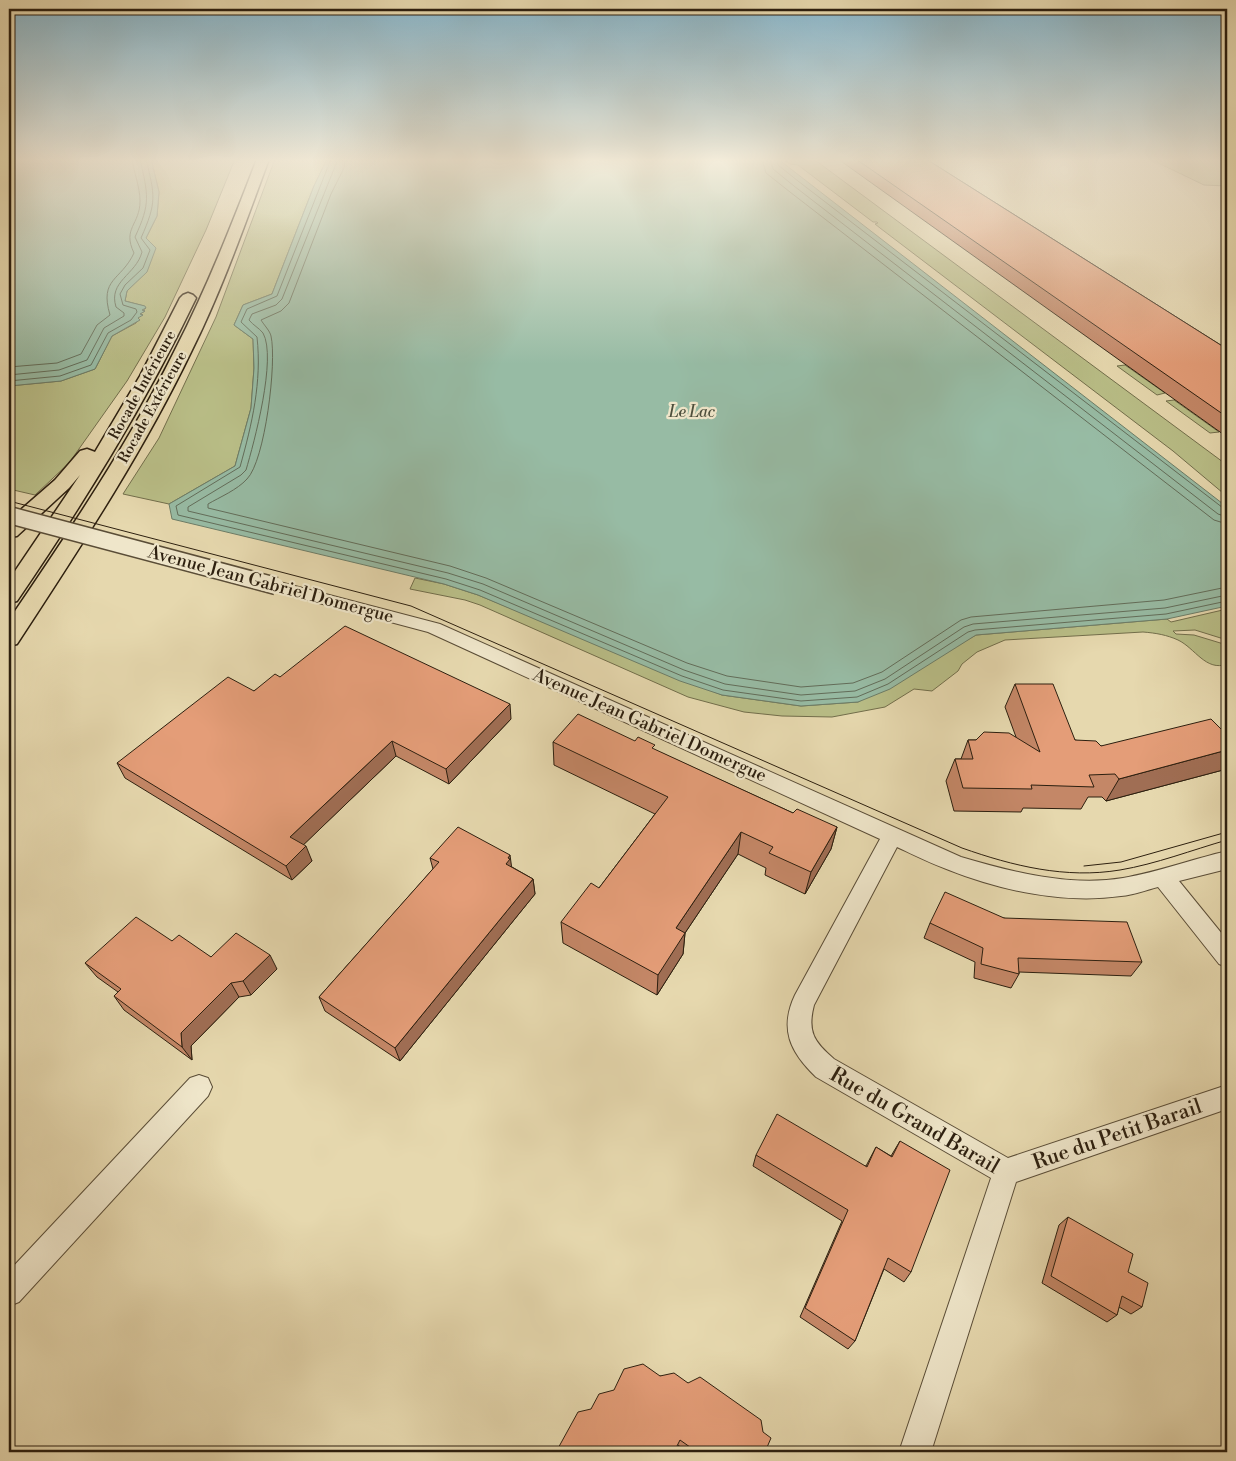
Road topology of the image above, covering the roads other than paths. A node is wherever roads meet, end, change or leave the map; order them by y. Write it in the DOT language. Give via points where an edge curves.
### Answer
graph roads {
  1 [pos="236,227"];
  2 [pos="196,282"];
  3 [pos="177,322"];
  4 [pos="9,516"];
  5 [pos="9,531"];
  6 [pos="9,596"];
  7 [pos="9,638"];
  8 [pos="893,836"];
  9 [pos="1227,860"];
  10 [pos="1162,876"];
  11 [pos="1227,957"];
  12 [pos="199,1087"];
  13 [pos="1227,1097"];
  14 [pos="1006,1172"];
  15 [pos="9,1292"];
  16 [pos="915,1452"];
  1 -- 7 [label="highway, Rocade Extérieure" via="206,302 158,401 83,526"];
  2 -- 3 [label="highway, Rocade Intérieure"];
  3 -- 5 [label="highway" via="83,461"];
  3 -- 6 [label="highway, Rocade Intérieure" via="123,424"];
  4 -- 8 [label="street, Avenue Jean Gabriel Domergue, bridge" via="434,628"];
  8 -- 10 [label="street, Avenue Jean Gabriel Domergue" via="956,864 996,877 1038,885 1110,889"];
  8 -- 14 [label="street, Rue du Grand Barail" via="803,1003 798,1019 800,1037 810,1055 825,1068"];
  9 -- 10 [label="street, Avenue Jean Gabriel Domergue"];
  10 -- 11 [label="street"];
  12 -- 15 [label="street"];
  13 -- 14 [label="street, Rue du Petit Barail"];
  14 -- 16 [label="street, Rue du Grand Barail"];
}
